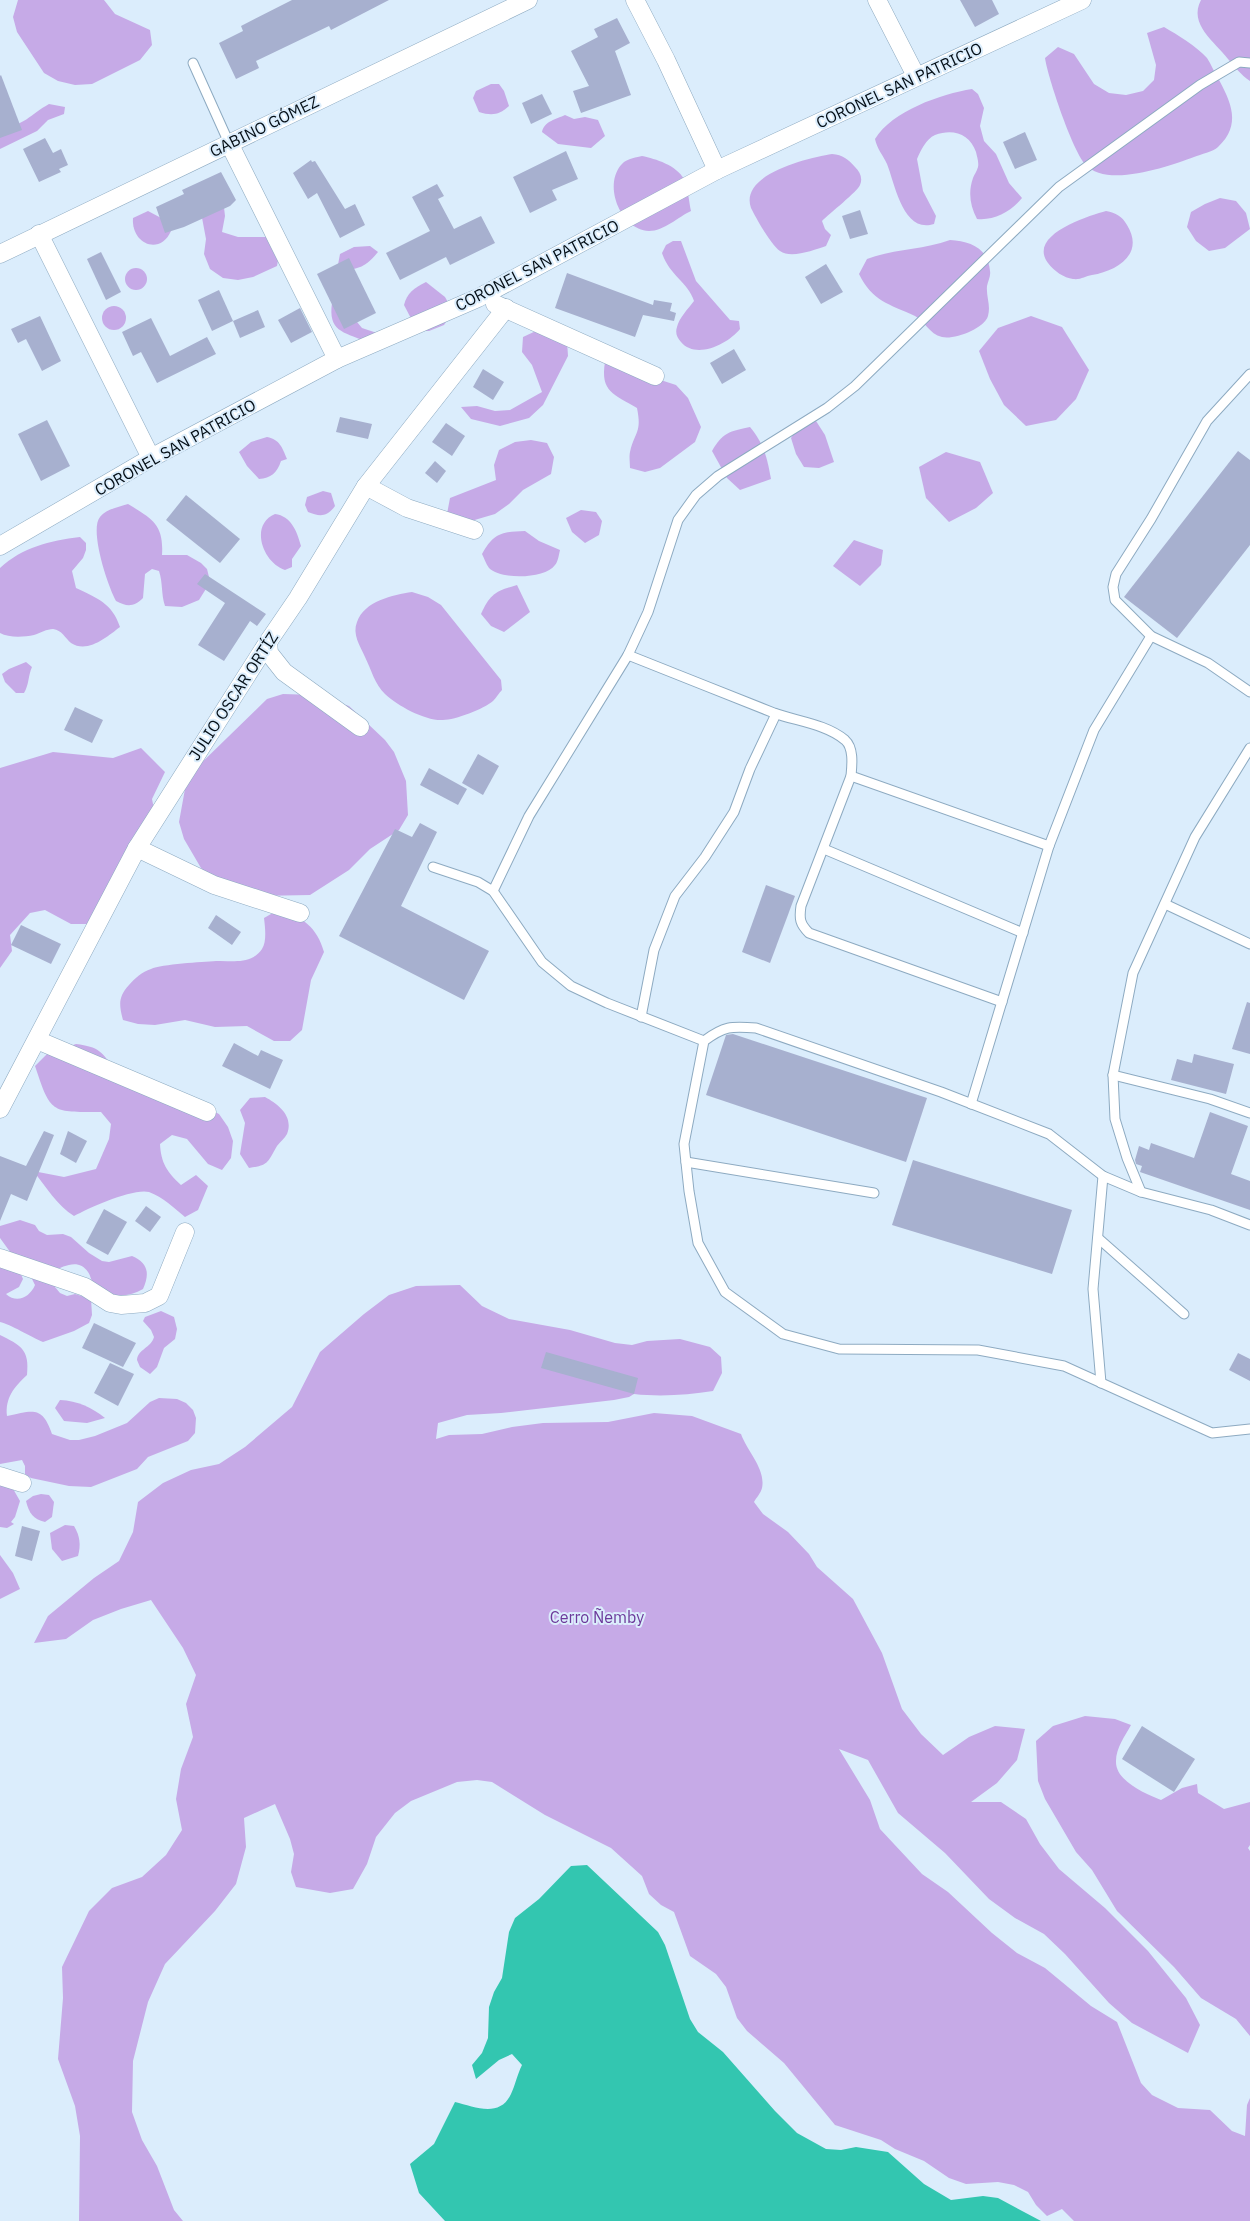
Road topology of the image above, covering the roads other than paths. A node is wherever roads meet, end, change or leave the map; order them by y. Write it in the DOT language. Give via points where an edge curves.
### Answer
graph roads {
  1 [pos="528,0"];
  2 [pos="635,0"];
  3 [pos="877,0"];
  4 [pos="1082,0"];
  5 [pos="193,63"];
  6 [pos="1250,63"];
  7 [pos="916,76"];
  8 [pos="229,143"];
  9 [pos="717,170"];
  10 [pos="39,234"];
  11 [pos="0,254"];
  12 [pos="478,298"];
  13 [pos="506,308"];
  14 [pos="337,359"];
  15 [pos="1250,374"];
  16 [pos="655,376"];
  17 [pos="151,458"];
  18 [pos="366,486"];
  19 [pos="474,530"];
  20 [pos="0,546"];
  21 [pos="1151,636"];
  22 [pos="268,642"];
  23 [pos="628,655"];
  24 [pos="1250,692"];
  25 [pos="776,714"];
  26 [pos="360,727"];
  27 [pos="1250,748"];
  28 [pos="851,776"];
  29 [pos="1049,846"];
  30 [pos="137,848"];
  31 [pos="824,849"];
  32 [pos="433,867"];
  33 [pos="494,891"];
  34 [pos="1165,904"];
  35 [pos="300,913"];
  36 [pos="1023,933"];
  37 [pos="1250,944"];
  38 [pos="1002,1002"];
  39 [pos="641,1017"];
  40 [pos="37,1040"];
  41 [pos="704,1041"];
  42 [pos="1113,1075"];
  43 [pos="971,1104"];
  44 [pos="0,1109"];
  45 [pos="207,1112"];
  46 [pos="1250,1112"];
  47 [pos="686,1162"];
  48 [pos="1103,1176"];
  49 [pos="1141,1192"];
  50 [pos="874,1193"];
  51 [pos="1250,1225"];
  52 [pos="185,1232"];
  53 [pos="1098,1238"];
  54 [pos="0,1258"];
  55 [pos="1184,1314"];
  56 [pos="1101,1383"];
  57 [pos="1250,1430"];
  58 [pos="0,1476"];
  59 [pos="22,1483"];
  1 -- 8 [label="street, GABINO GÓMEZ"];
  2 -- 9 [label="street"];
  3 -- 7 [label="street"];
  4 -- 7 [label="street, CORONEL SAN PATRICIO"];
  5 -- 8 [label="lane"];
  6 -- 23 [label="lane" via="1239,62 1208,80 1059,187 855,386 827,408 718,476 696,495 678,520 648,612"];
  7 -- 9 [label="street, CORONEL SAN PATRICIO"];
  8 -- 10 [label="street, GABINO GÓMEZ"];
  8 -- 14 [label="street"];
  9 -- 12 [label="street, CORONEL SAN PATRICIO"];
  10 -- 11 [label="street, GABINO GÓMEZ"];
  10 -- 17 [label="street"];
  12 -- 13 [label="street"];
  12 -- 14 [label="street, CORONEL SAN PATRICIO"];
  13 -- 16 [label="street"];
  13 -- 18 [label="street, JULIO OSCAR ORTÍZ"];
  14 -- 17 [label="street, CORONEL SAN PATRICIO"];
  15 -- 21 [label="lane" via="1207,421 1116,574 1115,600"];
  17 -- 20 [label="street, CORONEL SAN PATRICIO"];
  18 -- 19 [label="street" via="407,508"];
  18 -- 22 [label="street, JULIO OSCAR ORTÍZ"];
  21 -- 24 [label="lane" via="1208,663"];
  21 -- 29 [label="lane" via="1094,730"];
  22 -- 26 [label="street" via="269,653 284,672"];
  22 -- 30 [label="street, JULIO OSCAR ORTÍZ"];
  23 -- 25 [label="lane"];
  23 -- 33 [label="lane" via="530,816"];
  25 -- 28 [label="lane" via="826,729 846,741 851,755"];
  25 -- 39 [label="lane" via="734,812 675,896 654,950"];
  27 -- 34 [label="lane" via="1195,837"];
  28 -- 29 [label="lane"];
  28 -- 31 [label="lane"];
  29 -- 36 [label="lane"];
  30 -- 35 [label="street" via="214,885"];
  30 -- 40 [label="street, JULIO OSCAR ORTÍZ"];
  31 -- 36 [label="lane"];
  31 -- 38 [label="lane" via="800,911 801,925 809,934"];
  32 -- 33 [label="lane" via="478,882"];
  33 -- 39 [label="lane" via="542,962 571,986"];
  34 -- 37 [label="lane"];
  34 -- 42 [label="lane" via="1133,973"];
  36 -- 38 [label="lane"];
  38 -- 43 [label="lane"];
  39 -- 41 [label="lane"];
  40 -- 44 [label="street, JULIO OSCAR ORTÍZ"];
  40 -- 45 [label="street"];
  41 -- 43 [label="lane" via="732,1026 756,1028"];
  41 -- 47 [label="lane" via="684,1144"];
  42 -- 46 [label="lane"];
  42 -- 49 [label="lane" via="1115,1119"];
  43 -- 48 [label="lane" via="1049,1134"];
  47 -- 50 [label="lane"];
  47 -- 56 [label="lane" via="698,1242 725,1292 783,1334 839,1349 978,1350 1064,1366"];
  48 -- 49 [label="lane"];
  48 -- 53 [label="lane"];
  49 -- 51 [label="lane" via="1211,1210"];
  52 -- 54 [label="street" via="159,1296 145,1303 110,1303 85,1287"];
  53 -- 55 [label="lane"];
  53 -- 56 [label="lane" via="1093,1289"];
  56 -- 57 [label="lane" via="1212,1433"];
  58 -- 59 [label="street"];
}
